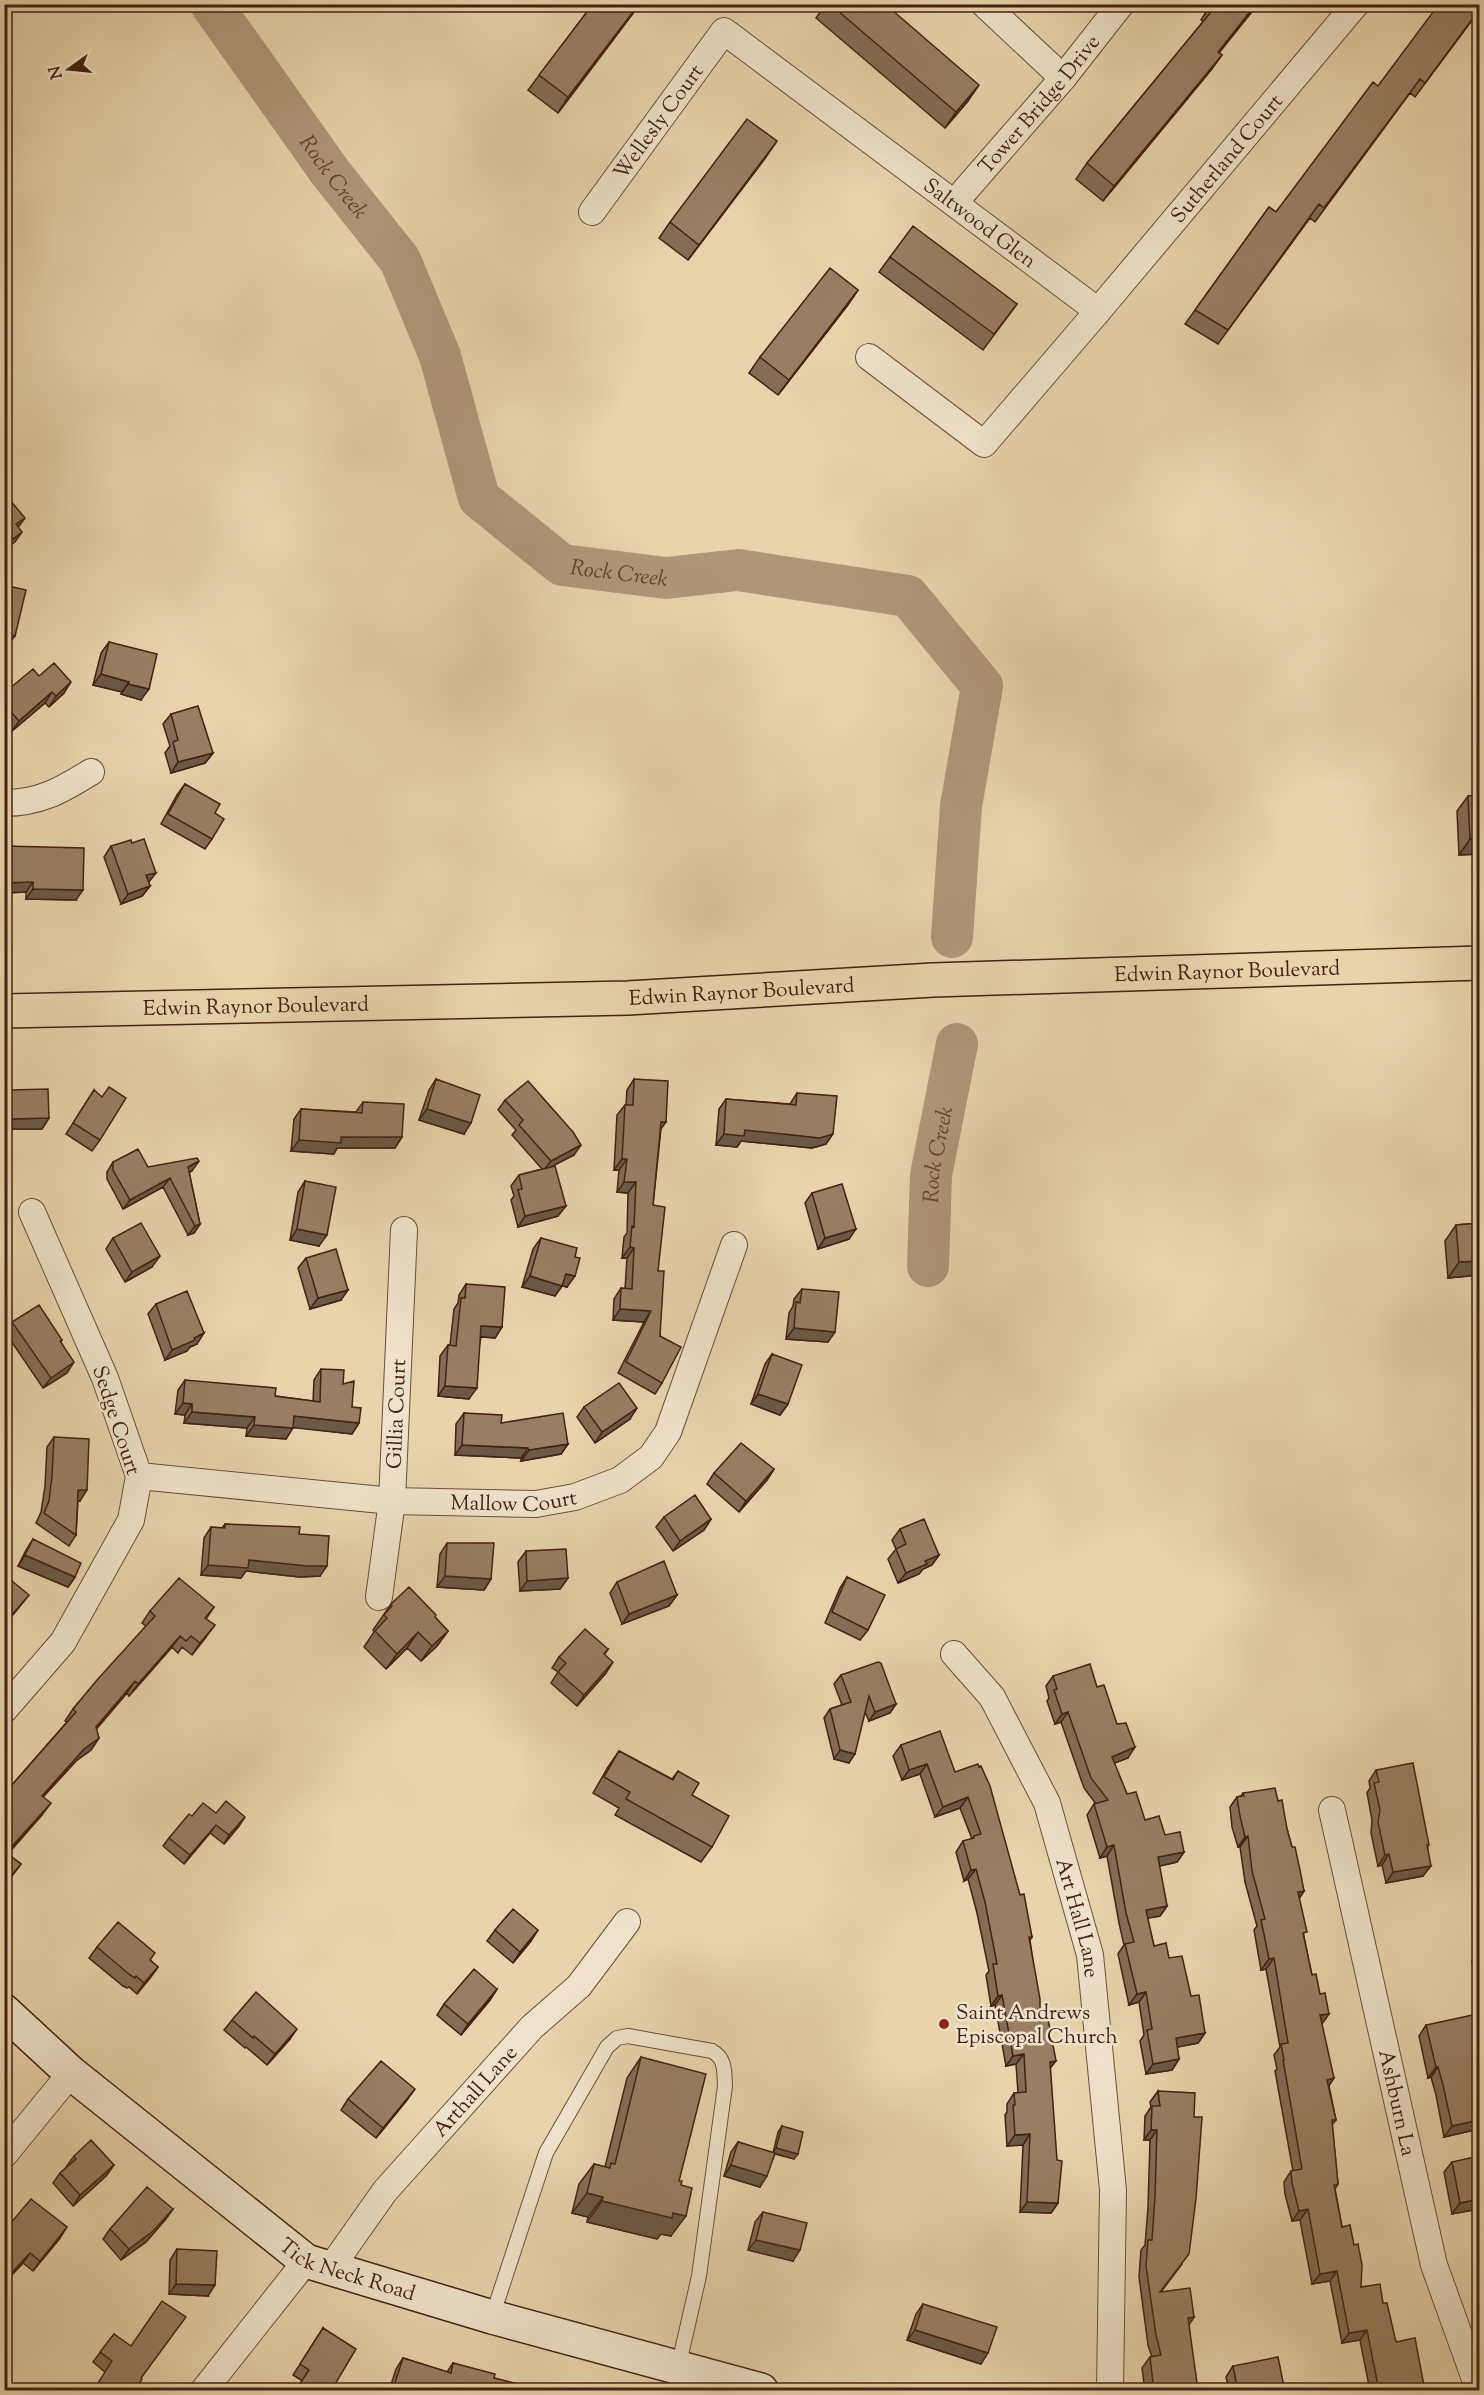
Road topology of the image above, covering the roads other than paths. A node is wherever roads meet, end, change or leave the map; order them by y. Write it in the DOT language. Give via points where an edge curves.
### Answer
graph roads {
  1 [pos="984,4"];
  2 [pos="1121,4"];
  3 [pos="1356,4"];
  4 [pos="724,31"];
  5 [pos="1063,78"];
  6 [pos="955,202"];
  7 [pos="592,212"];
  8 [pos="1098,312"];
  9 [pos="869,357"];
  10 [pos="91,772"];
  11 [pos="4,803"];
  12 [pos="1479,963"];
  13 [pos="4,1011"];
  14 [pos="32,1212"];
  15 [pos="404,1230"];
  16 [pos="734,1245"];
  17 [pos="139,1476"];
  18 [pos="392,1501"];
  19 [pos="379,1597"];
  20 [pos="954,1654"];
  21 [pos="4,1710"];
  22 [pos="1332,1810"];
  23 [pos="627,1922"];
  24 [pos="4,2011"];
  25 [pos="71,2073"];
  26 [pos="4,2155"];
  27 [pos="318,2265"];
  28 [pos="492,2317"];
  29 [pos="678,2368"];
  30 [pos="204,2391"];
  31 [pos="761,2391"];
  32 [pos="1110,2391"];
  33 [pos="1479,2391"];
  1 -- 5 [label="street"];
  2 -- 5 [label="street, Tower Bridge Drive"];
  3 -- 8 [label="street, Sutherland Court"];
  4 -- 6 [label="street, Saltwood Glen"];
  4 -- 7 [label="street, Wellesly Court"];
  5 -- 6 [label="street, Tower Bridge Drive"];
  6 -- 8 [label="street, Saltwood Glen"];
  8 -- 9 [label="street" via="984,444"];
  10 -- 11 [label="street" via="58,792 26,803"];
  12 -- 13 [label="main road, Edwin Raynor Boulevard" via="933,980 628,998"];
  14 -- 17 [label="street, Sedge Court" via="105,1378"];
  15 -- 18 [label="street, Gillia Court"];
  16 -- 18 [label="street, Mallow Court" via="669,1432 651,1457 620,1480 575,1497 536,1504"];
  17 -- 18 [label="street, Mallow Court"];
  17 -- 21 [label="street, Sedge Court" via="131,1520 63,1642"];
  18 -- 19 [label="street, Gillia Court"];
  20 -- 32 [label="street, Art Hall Lane" via="992,1697 1047,1803 1090,1955 1113,2190"];
  22 -- 33 [label="street, Ashburn La" via="1434,2265"];
  23 -- 27 [label="street, Arthall Lane" via="579,1986 532,2027"];
  24 -- 25 [label="street, Tick Neck Road"];
  25 -- 26 [label="street"];
  25 -- 27 [label="street, Tick Neck Road"];
  27 -- 28 [label="street, Tick Neck Road"];
  27 -- 30 [label="street, Arthall Lane"];
  28 -- 29 [label="street, Tick Neck Road"];
  28 -- 29 [label="lane" via="546,2153 607,2047 617,2038 628,2036 712,2051 724,2065 725,2086 699,2276"];
  29 -- 31 [label="street, Tick Neck Road"];
}
